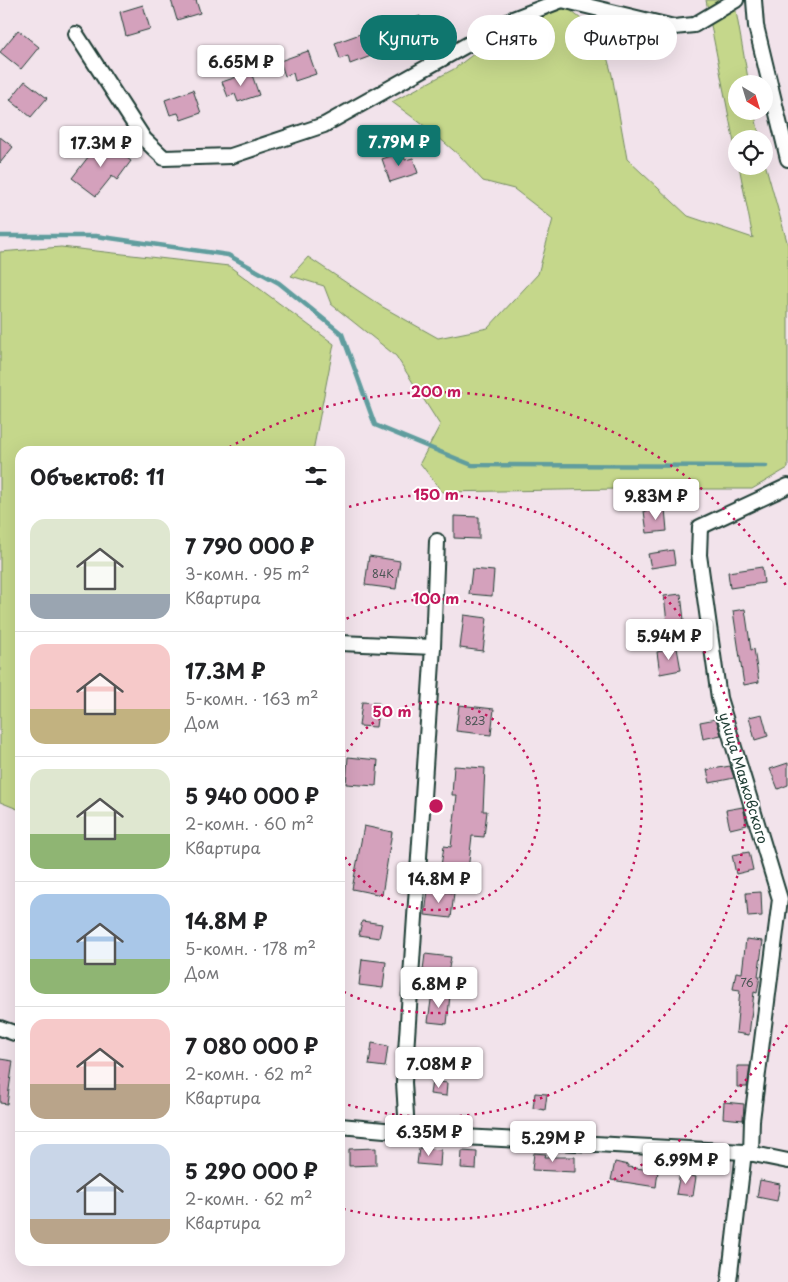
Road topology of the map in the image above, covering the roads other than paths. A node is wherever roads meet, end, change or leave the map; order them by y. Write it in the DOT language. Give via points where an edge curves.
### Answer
graph roads {
  1 [pos="562,0"];
  2 [pos="736,0"];
  3 [pos="754,0"];
  4 [pos="76,34"];
  5 [pos="788,159"];
  6 [pos="788,486"];
  7 [pos="437,541"];
  8 [pos="345,644"];
  9 [pos="433,646"];
  10 [pos="0,1028"];
  11 [pos="15,1033"];
  12 [pos="345,1126"];
  13 [pos="407,1132"];
  14 [pos="747,1153"];
  15 [pos="788,1161"];
  16 [pos="729,1282"];
  1 -- 2 [label="street" via="674,27 694,25"];
  1 -- 4 [label="street" via="513,19 324,125 231,156 164,158 144,140"];
  3 -- 5 [label="street" via="756,26"];
  6 -- 14 [label="street, улица Маяковского" via="700,527 699,555 719,698 780,899"];
  7 -- 9 [label="street"];
  8 -- 9 [label="street"];
  9 -- 13 [label="street" via="404,1082"];
  10 -- 11 [label="street"];
  12 -- 13 [label="street"];
  13 -- 14 [label="street"];
  14 -- 15 [label="street"];
  14 -- 16 [label="street, улица Маяковского"];
}
